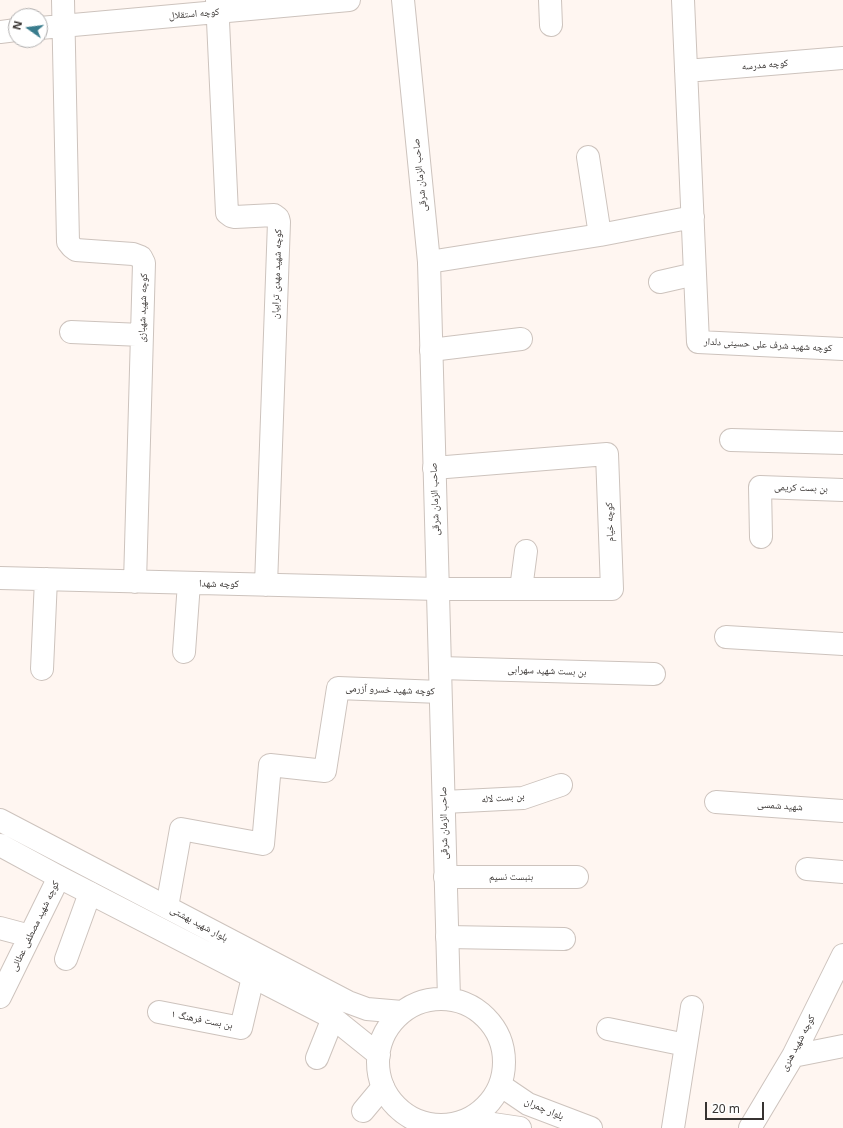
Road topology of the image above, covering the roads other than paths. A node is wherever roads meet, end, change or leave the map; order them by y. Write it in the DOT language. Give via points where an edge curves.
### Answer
graph roads {
  1 [pos="63,0"];
  2 [pos="349,0"];
  3 [pos="403,0"];
  4 [pos="550,0"];
  5 [pos="683,0"];
  6 [pos="217,6"];
  7 [pos="552,25"];
  8 [pos="64,26"];
  9 [pos="48,27"];
  10 [pos="843,58"];
  11 [pos="686,71"];
  12 [pos="588,157"];
  13 [pos="693,217"];
  14 [pos="600,235"];
  15 [pos="429,262"];
  16 [pos="695,274"];
  17 [pos="660,282"];
  18 [pos="71,332"];
  19 [pos="142,335"];
  20 [pos="521,339"];
  21 [pos="843,349"];
  22 [pos="431,350"];
  23 [pos="731,440"];
  24 [pos="843,443"];
  25 [pos="434,468"];
  26 [pos="843,490"];
  27 [pos="761,537"];
  28 [pos="526,551"];
  29 [pos="0,578"];
  30 [pos="46,579"];
  31 [pos="134,582"];
  32 [pos="189,583"];
  33 [pos="266,585"];
  34 [pos="438,589"];
  35 [pos="521,589"];
  36 [pos="726,637"];
  37 [pos="843,644"];
  38 [pos="184,652"];
  39 [pos="440,668"];
  40 [pos="42,669"];
  41 [pos="654,674"];
  42 [pos="440,692"];
  43 [pos="561,785"];
  44 [pos="444,802"];
  45 [pos="716,802"];
  46 [pos="843,811"];
  47 [pos="0,820"];
  48 [pos="0,845"];
  49 [pos="807,869"];
  50 [pos="843,872"];
  51 [pos="58,877"];
  52 [pos="445,877"];
  53 [pos="577,877"];
  54 [pos="90,893"];
  55 [pos="167,907"];
  56 [pos="0,928"];
  57 [pos="30,936"];
  58 [pos="447,937"];
  59 [pos="564,939"];
  60 [pos="843,955"];
  61 [pos="66,959"];
  62 [pos="253,977"];
  63 [pos="0,997"];
  64 [pos="449,999"];
  65 [pos="692,1008"];
  66 [pos="159,1012"];
  67 [pos="402,1012"];
  68 [pos="333,1018"];
  69 [pos="608,1030"];
  70 [pos="686,1045"];
  71 [pos="843,1046"];
  72 [pos="379,1055"];
  73 [pos="792,1056"];
  74 [pos="317,1058"];
  75 [pos="500,1085"];
  76 [pos="384,1087"];
  77 [pos="363,1111"];
  78 [pos="456,1124"];
  79 [pos="520,1128"];
  80 [pos="592,1128"];
  81 [pos="673,1128"];
  82 [pos="750,1128"];
  1 -- 8 [label="street"];
  2 -- 6 [label="street, کوچه استقلال"];
  3 -- 15 [label="street, صاحب الزمان شرقی"];
  4 -- 7 [label="street"];
  5 -- 11 [label="street, کوچه شهید شرف علی حسینی دلدار"];
  6 -- 8 [label="street, کوچه استقلال"];
  6 -- 33 [label="street, کوچه شهید مهدی ترابیان" via="227,213 235,217 274,215 279,222"];
  8 -- 9 [label="street, کوچه استقلال"];
  8 -- 19 [label="street, کوچه شهید شهبازی" via="68,242 76,250 133,254 141,257 144,263"];
  10 -- 11 [label="street, کوچه مدرسه"];
  11 -- 13 [label="street, کوچه شهید شرف علی حسینی دلدار"];
  12 -- 14 [label="street"];
  13 -- 14 [label="street"];
  13 -- 16 [label="street, کوچه شهید شرف علی حسینی دلدار"];
  14 -- 15 [label="street"];
  15 -- 22 [label="street, صاحب الزمان شرقی"];
  16 -- 17 [label="street"];
  16 -- 21 [label="street, کوچه شهید شرف علی حسینی دلدار" via="698,342"];
  18 -- 19 [label="street"];
  19 -- 31 [label="street, کوچه شهید شهبازی"];
  20 -- 22 [label="street"];
  22 -- 25 [label="street, صاحب الزمان شرقی"];
  23 -- 24 [label="street"];
  25 -- 34 [label="street, صاحب الزمان شرقی"];
  25 -- 35 [label="street, کوچه خیام" via="607,454 612,588"];
  26 -- 27 [label="street, بن بست کریمی" via="760,487"];
  28 -- 35 [label="street"];
  29 -- 30 [label="street, کوچه شهدا"];
  30 -- 31 [label="street, کوچه شهدا"];
  30 -- 40 [label="street"];
  31 -- 32 [label="street, کوچه شهدا"];
  32 -- 33 [label="street, کوچه شهدا"];
  32 -- 38 [label="street"];
  33 -- 34 [label="street, کوچه شهدا"];
  34 -- 35 [label="street, کوچه خیام"];
  34 -- 39 [label="street, صاحب الزمان شرقی"];
  36 -- 37 [label="street"];
  39 -- 41 [label="street, بن بست شهید سهرابی"];
  39 -- 42 [label="street, صاحب الزمان شرقی"];
  42 -- 44 [label="street, صاحب الزمان شرقی"];
  42 -- 55 [label="street, کوچه شهید خسرو آزرمی" via="338,688 325,771 270,765 263,844 181,829"];
  43 -- 44 [label="street, بن بست لاله" via="523,798"];
  44 -- 52 [label="street, صاحب الزمان شرقی"];
  45 -- 46 [label="street, شهید شمسی"];
  47 -- 55 [label="street, بلوار شهید بهشتی"];
  48 -- 51 [label="street"];
  49 -- 50 [label="street"];
  51 -- 54 [label="street"];
  51 -- 57 [label="street, کوچه شهید مصطفی عطائی"];
  52 -- 53 [label="street, بنبست نسیم"];
  52 -- 58 [label="street, صاحب الزمان شرقی"];
  54 -- 61 [label="street"];
  54 -- 62 [label="street"];
  55 -- 67 [label="street, بلوار شهید بهشتی" via="348,1002 367,1009"];
  56 -- 57 [label="street"];
  57 -- 63 [label="street, کوچه شهید مصطفی عطائی"];
  58 -- 59 [label="street"];
  58 -- 64 [label="street, صاحب الزمان شرقی"];
  60 -- 73 [label="street, کوچه شهید هنری"];
  62 -- 66 [label="street, بن بست فرهنگ ۱" via="241,1028"];
  62 -- 68 [label="street"];
  64 -- 67 [label="street" via="432,999"];
  64 -- 75 [label="street" via="465,1003 479,1011 491,1023 504,1053"];
  65 -- 70 [label="street"];
  67 -- 72 [label="street" via="391,1024 383,1039"];
  68 -- 72 [label="street"];
  68 -- 74 [label="street"];
  69 -- 70 [label="street"];
  70 -- 81 [label="street"];
  71 -- 73 [label="street"];
  72 -- 76 [label="street" via="379,1071"];
  73 -- 82 [label="street, کوچه شهید هنری"];
  75 -- 78 [label="street" via="492,1100 480,1112"];
  75 -- 80 [label="street, بلوار چمران" via="528,1104"];
  76 -- 77 [label="street"];
  76 -- 78 [label="street" via="392,1101 404,1113 418,1121 434,1125"];
  78 -- 79 [label="street"];
}
